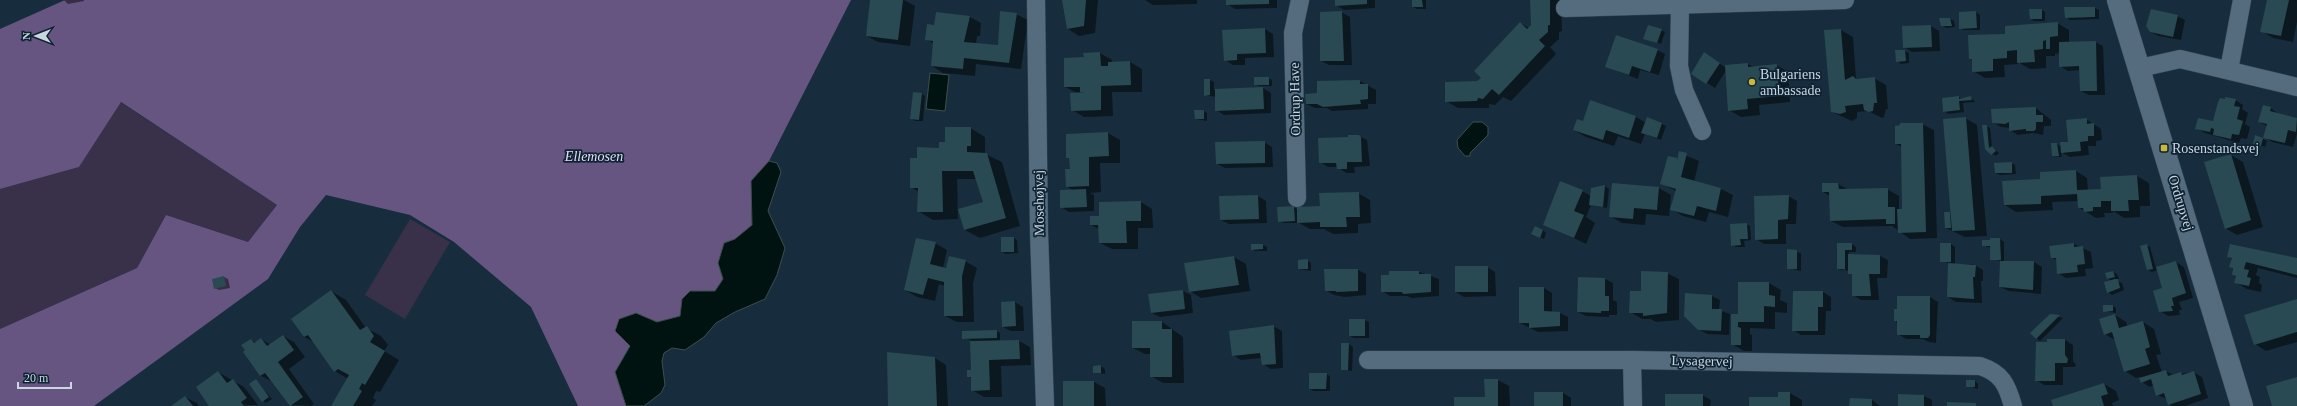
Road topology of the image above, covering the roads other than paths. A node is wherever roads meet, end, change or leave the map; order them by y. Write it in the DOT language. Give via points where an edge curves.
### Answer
graph roads {
  1 [pos="1036,0"];
  2 [pos="1300,0"];
  3 [pos="1845,0"];
  4 [pos="2118,0"];
  5 [pos="2242,0"];
  6 [pos="1680,4"];
  7 [pos="1565,8"];
  8 [pos="2140,68"];
  9 [pos="2229,70"];
  10 [pos="2297,87"];
  11 [pos="1702,131"];
  12 [pos="1297,198"];
  13 [pos="1368,360"];
  14 [pos="1632,360"];
  15 [pos="1045,406"];
  16 [pos="1632,406"];
  17 [pos="2013,406"];
  18 [pos="2242,406"];
  1 -- 15 [label="street, Mosehøjvej"];
  2 -- 12 [label="street, Ordrup Have" via="1293,33"];
  3 -- 6 [label="street"];
  4 -- 8 [label="street, Ordrupvej"];
  5 -- 9 [label="street"];
  6 -- 7 [label="street"];
  6 -- 11 [label="street" via="1679,66 1684,90"];
  8 -- 9 [label="street" via="2180,59"];
  8 -- 18 [label="street, Ordrupvej"];
  9 -- 10 [label="street"];
  13 -- 14 [label="street, Lysagervej"];
  14 -- 16 [label="street"];
  14 -- 17 [label="street, Lysagervej" via="1980,366 1994,370 2007,386"];
}
